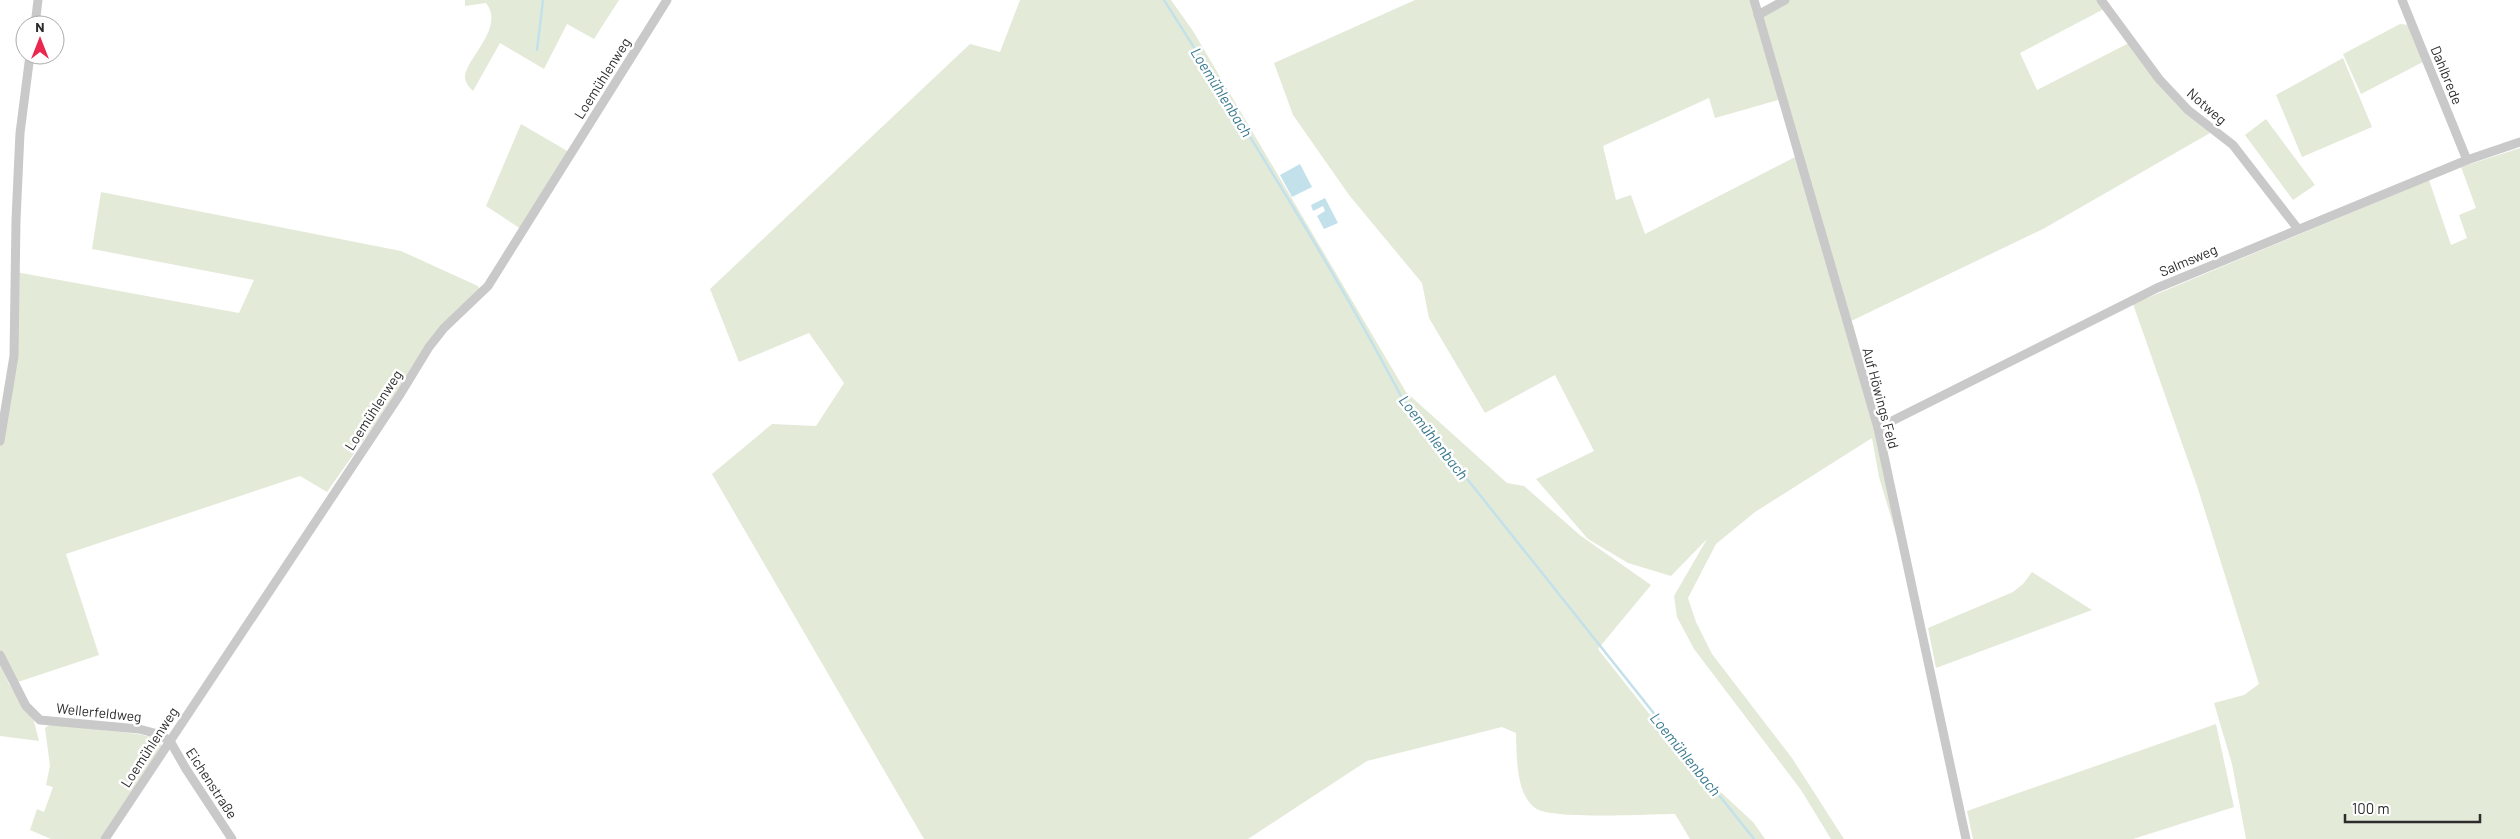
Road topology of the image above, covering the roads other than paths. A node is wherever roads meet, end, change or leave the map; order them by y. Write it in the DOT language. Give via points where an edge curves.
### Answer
graph roads {
  1 [pos="38,0"];
  2 [pos="667,0"];
  3 [pos="1754,0"];
  4 [pos="1785,0"];
  5 [pos="2101,0"];
  6 [pos="2402,0"];
  7 [pos="36,15"];
  8 [pos="1758,15"];
  9 [pos="29,65"];
  10 [pos="2520,142"];
  11 [pos="2467,160"];
  12 [pos="2298,229"];
  13 [pos="1878,428"];
  14 [pos="0,441"];
  15 [pos="0,655"];
  16 [pos="170,741"];
  17 [pos="105,839"];
  18 [pos="232,839"];
  19 [pos="1966,839"];
  1 -- 7 [label="street"];
  2 -- 16 [label="street, Loemühlenweg" via="488,286 429,347"];
  3 -- 8 [label="street, Auf Höwings Feld"];
  4 -- 8 [label="street"];
  5 -- 12 [label="street, Notweg" via="2159,79 2188,110 2233,145"];
  6 -- 11 [label="street, Dahlbrede"];
  8 -- 13 [label="street, Auf Höwings Feld"];
  9 -- 14 [label="street" via="20,133 14,356"];
  10 -- 11 [label="street, Salmsweg"];
  11 -- 12 [label="street, Salmsweg"];
  12 -- 13 [label="street, Salmsweg" via="2157,288"];
  13 -- 19 [label="street, Auf Höwings Feld"];
  15 -- 16 [label="street, Wellerfeldweg" via="26,706 40,720 139,729"];
  16 -- 17 [label="street, Loemühlenweg"];
  16 -- 18 [label="street, Eichenstraße"];
}
